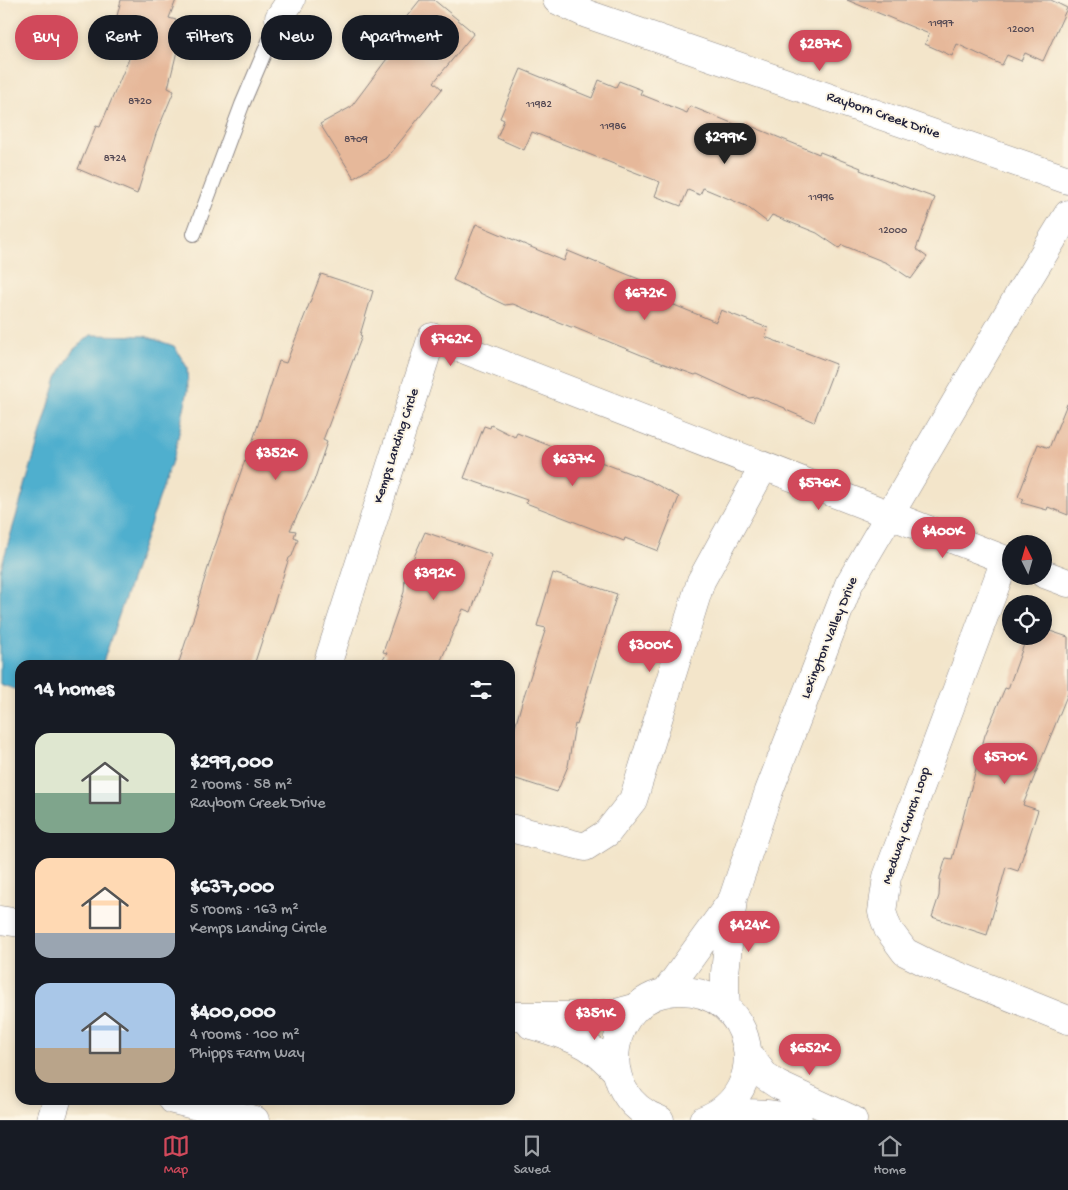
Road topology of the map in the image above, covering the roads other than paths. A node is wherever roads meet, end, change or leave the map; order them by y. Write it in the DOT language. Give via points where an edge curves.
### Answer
graph roads {
  1 [pos="557,0"];
  2 [pos="285,9"];
  3 [pos="1068,180"];
  4 [pos="1068,214"];
  5 [pos="194,234"];
  6 [pos="764,466"];
  7 [pos="890,515"];
  8 [pos="1002,559"];
  9 [pos="1002,577"];
  10 [pos="1052,577"];
  11 [pos="1068,583"];
  12 [pos="329,660"];
  13 [pos="515,829"];
  14 [pos="733,898"];
  15 [pos="0,920"];
  16 [pos="15,922"];
  17 [pos="665,993"];
  18 [pos="638,1007"];
  19 [pos="726,1008"];
  20 [pos="515,1017"];
  21 [pos="515,1019"];
  22 [pos="1068,1020"];
  23 [pos="748,1054"];
  24 [pos="617,1072"];
  25 [pos="56,1105"];
  26 [pos="194,1105"];
  27 [pos="637,1113"];
  28 [pos="709,1117"];
  29 [pos="51,1120"];
  30 [pos="255,1120"];
  31 [pos="660,1120"];
  32 [pos="798,1120"];
  33 [pos="853,1120"];
  1 -- 3 [label="street, Rayborn Creek Drive" via="587,14"];
  2 -- 5 [label="lane" via="242,105"];
  4 -- 7 [label="street, Lexington Valley Drive"];
  6 -- 7 [label="street, Kemps Landing Circle"];
  6 -- 12 [label="street, Kemps Landing Circle" via="432,337"];
  6 -- 13 [label="street" via="701,581 633,800 607,833 585,847"];
  7 -- 8 [label="street, Kemps Landing Circle"];
  7 -- 14 [label="street, Lexington Valley Drive" via="850,584 769,791"];
  9 -- 22 [label="street, Medway Church Loop" via="887,877 882,912 888,929 905,952"];
  10 -- 11 [label="street"];
  14 -- 17 [label="street, Lexington Valley Drive"];
  14 -- 19 [label="street, Lexington Valley Drive"];
  15 -- 16 [label="street"];
  17 -- 18 [label="street"];
  17 -- 19 [label="street" via="697,993"];
  18 -- 20 [label="street" via="584,1016"];
  18 -- 24 [label="street" via="620,1032 615,1052"];
  19 -- 23 [label="street" via="744,1033"];
  21 -- 24 [label="street" via="587,1046"];
  23 -- 28 [label="street" via="746,1074 738,1093"];
  23 -- 33 [label="street" via="771,1081"];
  24 -- 27 [label="street"];
  25 -- 29 [label="street"];
  26 -- 30 [label="street"];
  27 -- 31 [label="street" via="646,1113"];
  28 -- 32 [label="street" via="770,1113"];
}
